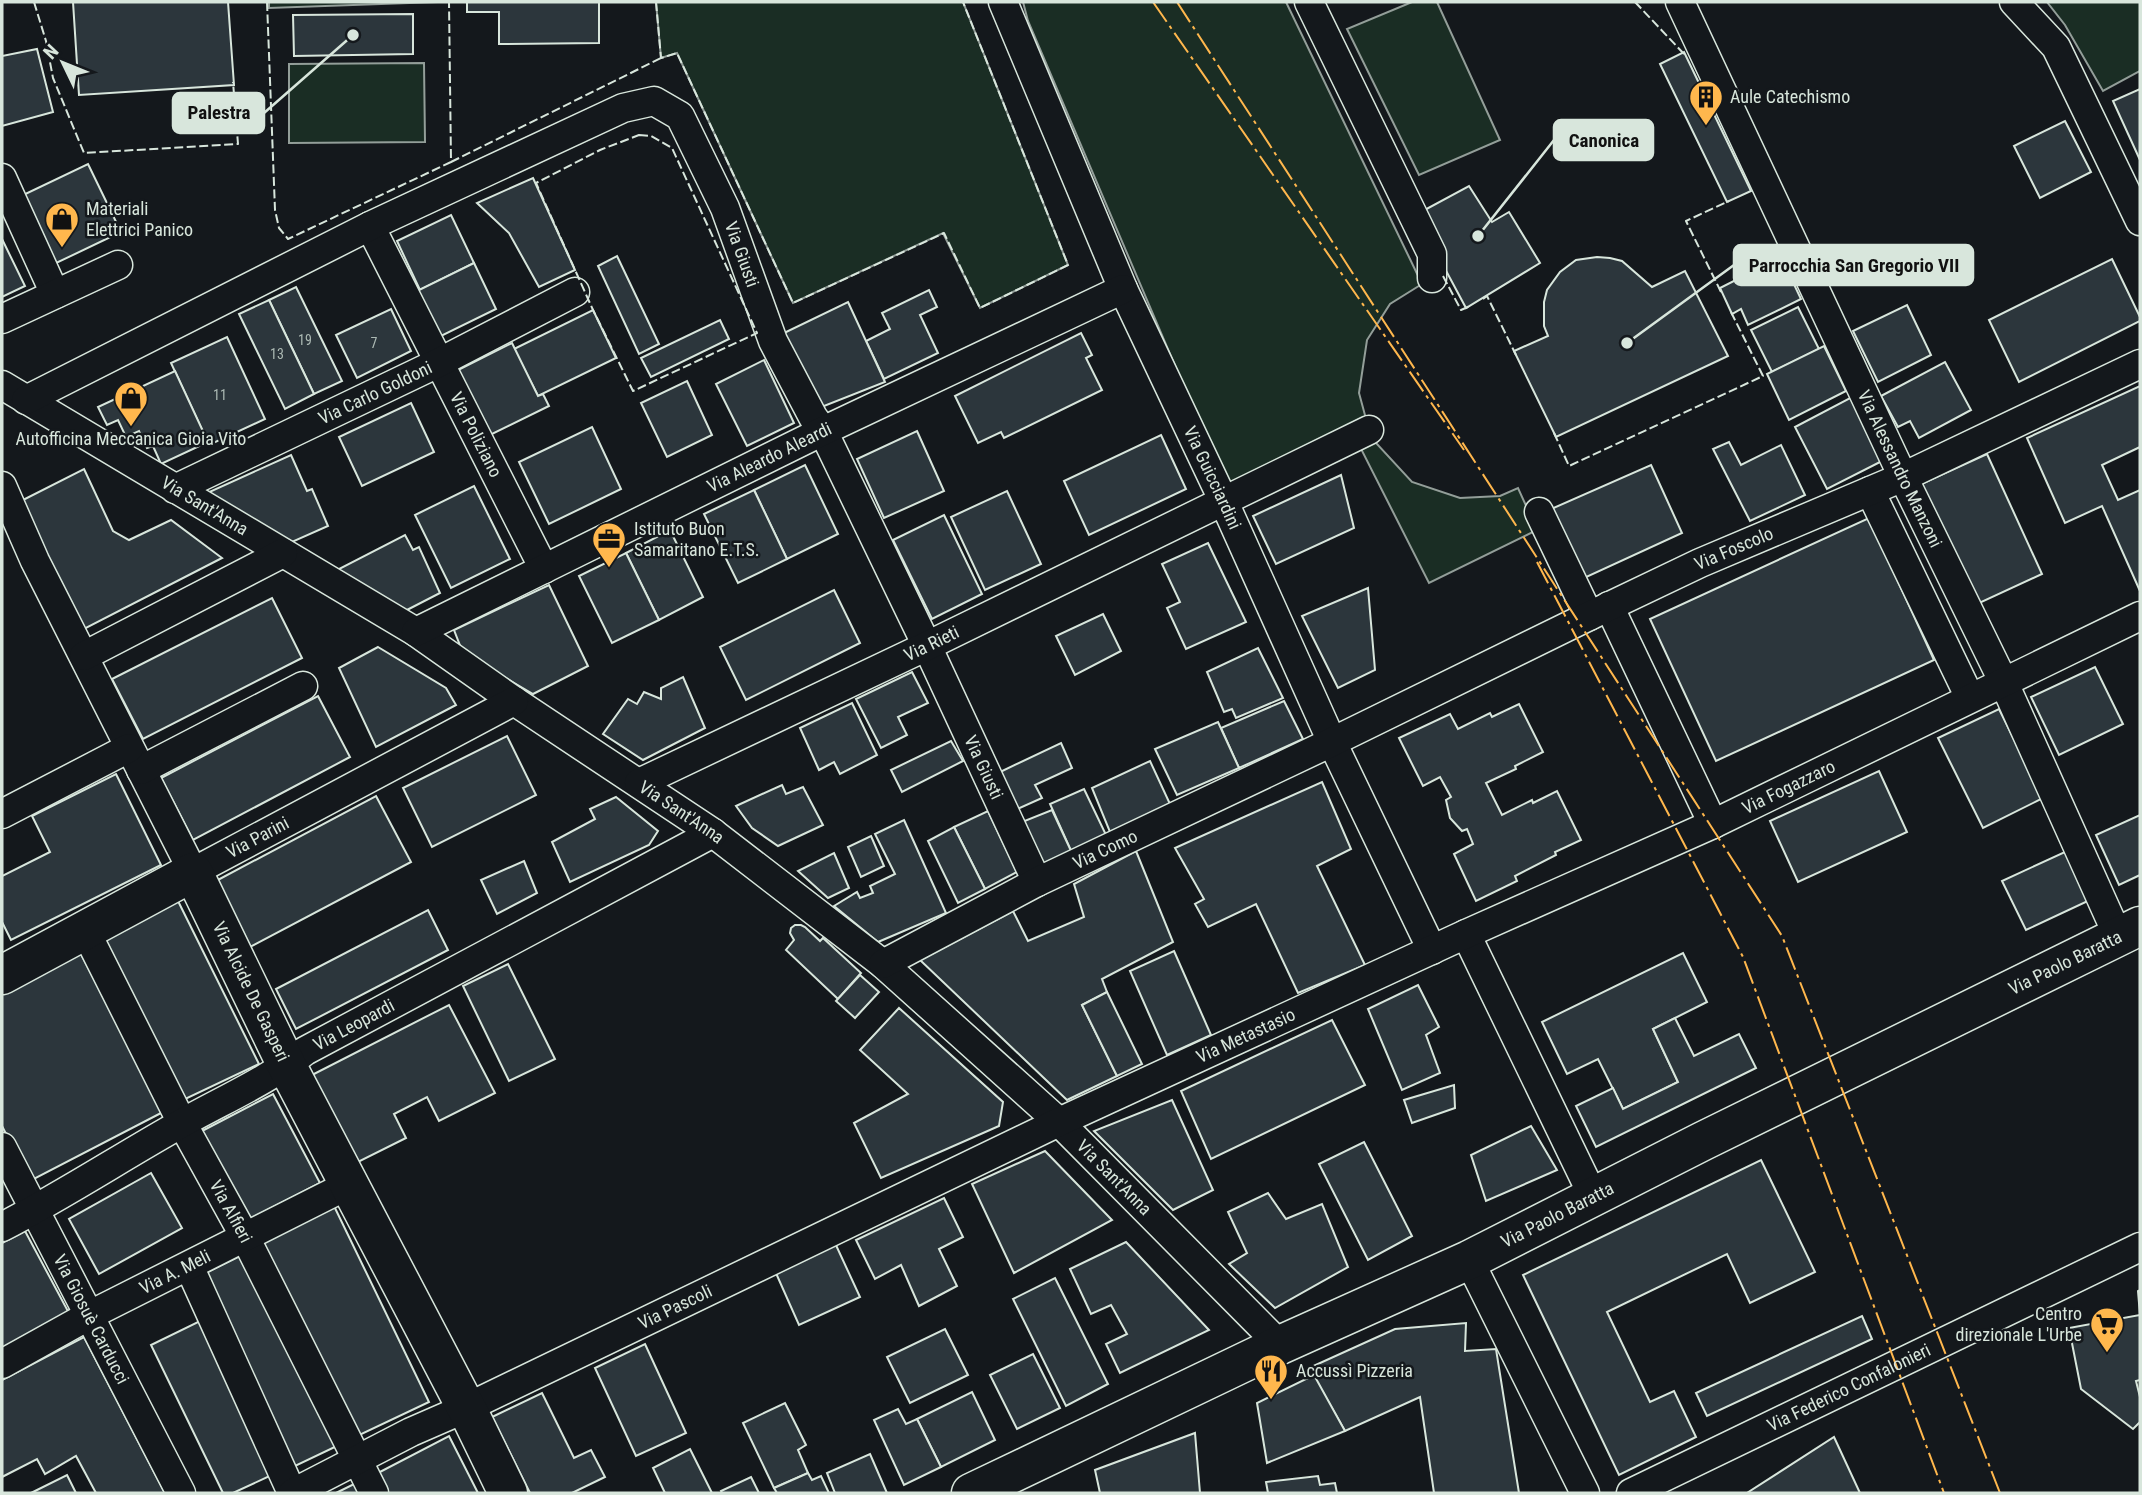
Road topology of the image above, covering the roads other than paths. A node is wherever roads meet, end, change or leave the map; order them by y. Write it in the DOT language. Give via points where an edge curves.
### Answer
graph roads {
  1 [pos="1003,2"];
  2 [pos="1309,2"];
  3 [pos="1680,2"];
  4 [pos="2014,2"];
  5 [pos="2,178"];
  6 [pos="2140,220"];
  7 [pos="370,226"];
  8 [pos="118,265"];
  9 [pos="1432,278"];
  10 [pos="1123,289"];
  11 [pos="575,292"];
  12 [pos="55,294"];
  13 [pos="2,319"];
  14 [pos="440,362"];
  15 [pos="2140,364"];
  16 [pos="2,385"];
  17 [pos="26,400"];
  18 [pos="822,430"];
  19 [pos="1369,430"];
  20 [pos="1903,477"];
  21 [pos="2,486"];
  22 [pos="175,489"];
  23 [pos="1870,491"];
  24 [pos="1224,502"];
  25 [pos="1539,512"];
  26 [pos="283,553"];
  27 [pos="544,569"];
  28 [pos="1599,611"];
  29 [pos="2140,616"];
  30 [pos="416,632"];
  31 [pos="928,646"];
  32 [pos="84,656"];
  33 [pos="2004,683"];
  34 [pos="303,686"];
  35 [pos="1970,698"];
  36 [pos="514,701"];
  37 [pos="1332,742"];
  38 [pos="135,759"];
  39 [pos="639,783"];
  40 [pos="2,814"];
  41 [pos="1713,824"];
  42 [pos="713,833"];
  43 [pos="193,872"];
  44 [pos="1037,882"];
  45 [pos="85,930"];
  46 [pos="2129,931"];
  47 [pos="1470,944"];
  48 [pos="1432,950"];
  49 [pos="883,964"];
  50 [pos="2,975"];
  51 [pos="286,1066"];
  52 [pos="1059,1122"];
  53 [pos="182,1123"];
  54 [pos="2,1147"];
  55 [pos="350,1184"];
  56 [pos="1593,1196"];
  57 [pos="35,1210"];
  58 [pos="2,1227"];
  59 [pos="245,1237"];
  60 [pos="2140,1247"];
  61 [pos="1469,1260"];
  62 [pos="189,1266"];
  63 [pos="90,1315"];
  64 [pos="1280,1345"];
  65 [pos="2,1364"];
  66 [pos="466,1408"];
  67 [pos="357,1460"];
  68 [pos="181,1493"];
  69 [pos="293,1493"];
  70 [pos="374,1493"];
  71 [pos="508,1493"];
  72 [pos="971,1493"];
  73 [pos="1585,1493"];
  74 [pos="1631,1493"];
  1 -- 10 [label="street, Via Guicciardini"];
  2 -- 9 [label="street" via="1432,254"];
  3 -- 20 [label="street, Via Alessandro Manzoni"];
  4 -- 6 [label="street" via="2056,47"];
  5 -- 12 [label="street"];
  7 -- 14 [label="street, Via Poliziano"];
  7 -- 17 [label="street, Via Giusti"];
  7 -- 18 [label="street, Via Giusti" via="623,108 654,101 680,116 725,208 773,341"];
  8 -- 12 [label="street"];
  10 -- 18 [label="street, Via Aleardo Aleardi"];
  10 -- 24 [label="street, Via Guicciardini"];
  11 -- 14 [label="street, Via Carlo Goldoni"];
  12 -- 13 [label="street"];
  14 -- 22 [label="street, Via Carlo Goldoni"];
  14 -- 27 [label="street, Via Poliziano"];
  15 -- 20 [label="street, Via Foscolo"];
  16 -- 17 [label="street, Via Sant'Anna"];
  17 -- 22 [label="street, Via Sant'Anna"];
  18 -- 27 [label="street, Via Aleardo Aleardi"];
  18 -- 31 [label="street, Via Giusti"];
  19 -- 24 [label="street, Via Rieti"];
  20 -- 23 [label="street, Via Foscolo"];
  20 -- 33 [label="street, Via Alessandro Manzoni"];
  21 -- 32 [label="street, Via Alcide De Gasperi"];
  22 -- 26 [label="street, Via Sant'Anna"];
  23 -- 28 [label="street, Via Foscolo"];
  23 -- 35 [label="street"];
  24 -- 31 [label="street, Via Rieti"];
  24 -- 37 [label="street, Via Guicciardini"];
  25 -- 28 [label="street"];
  26 -- 30 [label="street, Via Sant'Anna"];
  26 -- 32 [label="street"];
  27 -- 30 [label="street, Via Aleardo Aleardi"];
  28 -- 37 [label="street, Via Foscolo"];
  28 -- 41 [label="street"];
  29 -- 33 [label="street, Via Fogazzaro"];
  30 -- 36 [label="street, Via Sant'Anna"];
  31 -- 39 [label="street, Via Rieti"];
  31 -- 44 [label="street, Via Giusti"];
  32 -- 38 [label="street, Via Alcide De Gasperi"];
  33 -- 35 [label="street, Via Fogazzaro"];
  33 -- 46 [label="street, Via Alessandro Manzoni"];
  34 -- 38 [label="street"];
  35 -- 41 [label="street, Via Fogazzaro"];
  36 -- 39 [label="street, Via Sant'Anna"];
  36 -- 43 [label="street, Via Parini"];
  37 -- 44 [label="street, Via Como"];
  37 -- 48 [label="street, Via Guicciardini"];
  38 -- 40 [label="street"];
  38 -- 43 [label="street, Via Alcide De Gasperi"];
  39 -- 42 [label="street, Via Sant'Anna"];
  41 -- 47 [label="street, Via Fogazzaro"];
  42 -- 49 [label="street, Via Sant'Anna"];
  42 -- 51 [label="street, Via Leopardi" via="317,1044"];
  43 -- 45 [label="main road, Via Parini"];
  43 -- 51 [label="main road, Via Alcide De Gasperi"];
  44 -- 49 [label="street, Via Como"];
  45 -- 50 [label="main road, Via Parini"];
  45 -- 53 [label="street, Via Alfieri"];
  46 -- 56 [label="main road, Via Paolo Baratta"];
  47 -- 48 [label="street, Via Fogazzaro"];
  47 -- 56 [label="street"];
  48 -- 52 [label="street, Via Metastasio"];
  49 -- 52 [label="street, Via Sant'Anna"];
  51 -- 53 [label="street, Via Leopardi"];
  51 -- 55 [label="main road, Via Alcide De Gasperi"];
  52 -- 64 [label="street, Via Sant'Anna"];
  52 -- 66 [label="street, Via Pascoli"];
  53 -- 57 [label="street, Via Leopardi"];
  53 -- 59 [label="street, Via Alfieri"];
  54 -- 57 [label="street, Via Giosuè Carducci"];
  55 -- 59 [label="street, Via A. Meli"];
  55 -- 66 [label="main road, Via Alcide De Gasperi"];
  56 -- 61 [label="main road, Via Paolo Baratta"];
  57 -- 58 [label="street, Via Leopardi"];
  57 -- 63 [label="street, Via Giosuè Carducci"];
  59 -- 62 [label="street, Via A. Meli"];
  59 -- 67 [label="street, Via Alfieri"];
  60 -- 74 [label="street, Via Federico Confalonieri"];
  61 -- 64 [label="main road, Via Paolo Baratta"];
  61 -- 73 [label="street"];
  62 -- 63 [label="street, Via A. Meli"];
  62 -- 69 [label="street"];
  63 -- 65 [label="street, Via A. Meli"];
  63 -- 68 [label="street, Via Giosuè Carducci"];
  64 -- 72 [label="main road, Via Paolo Baratta"];
  66 -- 67 [label="street, Via Pascoli"];
  66 -- 71 [label="main road, Via Alcide De Gasperi"];
  67 -- 69 [label="street, Via Pascoli"];
  67 -- 70 [label="street, Via Alfieri"];
}
